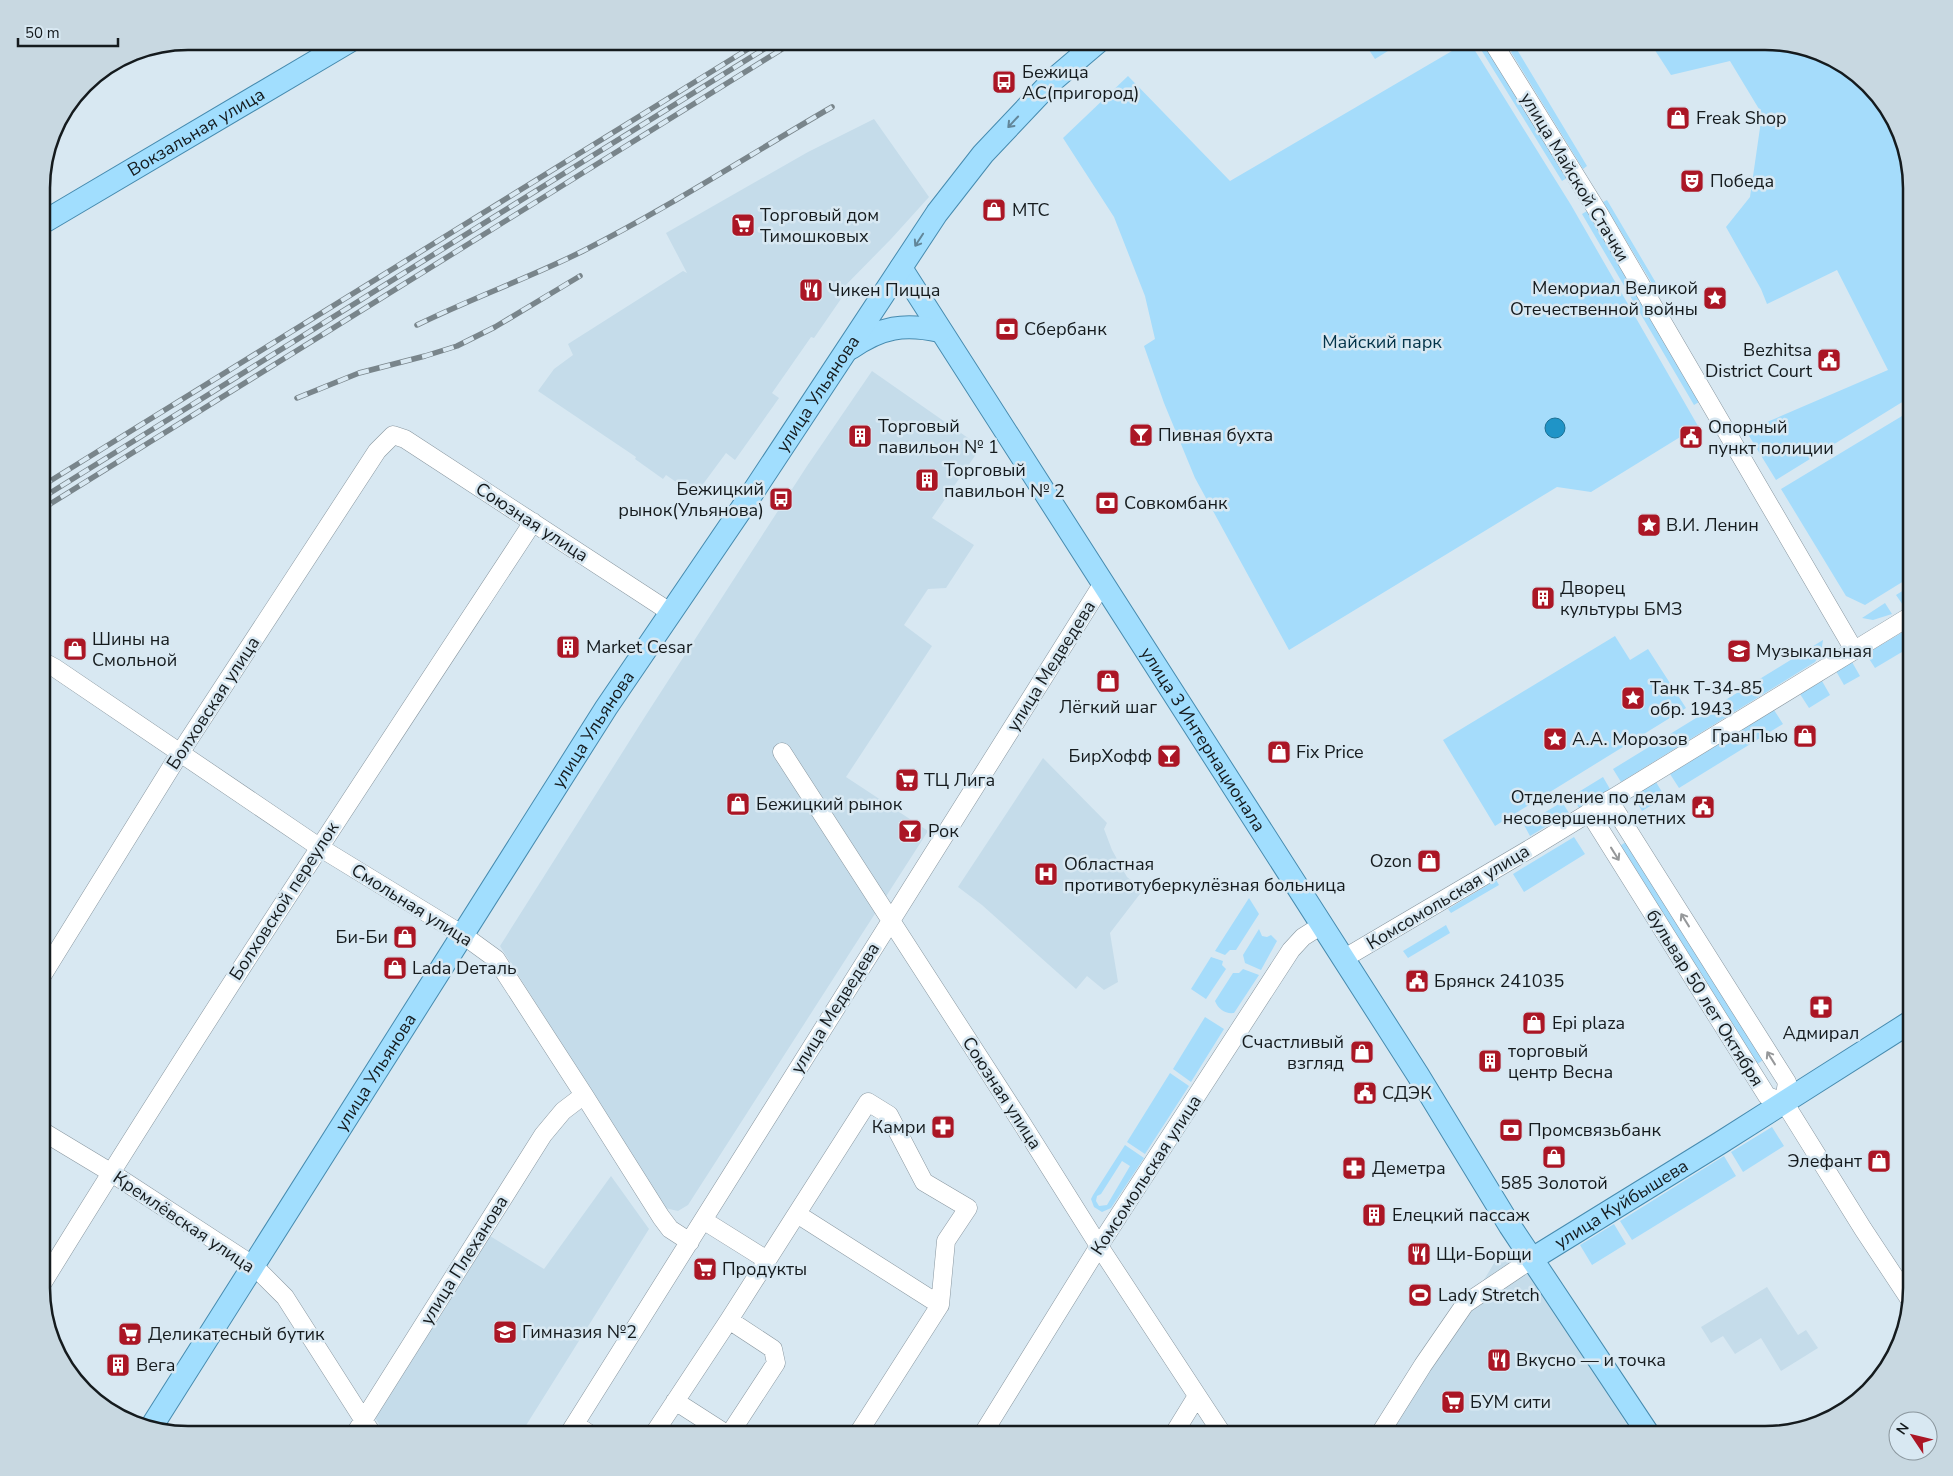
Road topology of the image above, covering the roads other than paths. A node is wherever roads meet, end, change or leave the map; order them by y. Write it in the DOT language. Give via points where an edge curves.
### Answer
graph roads {
  1 [pos="329,50"];
  2 [pos="1088,50"];
  3 [pos="1498,50"];
  4 [pos="50,218"];
  5 [pos="901,268"];
  6 [pos="940,331"];
  7 [pos="846,351"];
  8 [pos="393,435"];
  9 [pos="533,522"];
  10 [pos="1104,583"];
  11 [pos="670,612"];
  12 [pos="1903,620"];
  13 [pos="1854,650"];
  14 [pos="50,665"];
  15 [pos="782,752"];
  16 [pos="180,753"];
  17 [pos="1609,800"];
  18 [pos="1589,812"];
  19 [pos="318,848"];
  20 [pos="891,920"];
  21 [pos="1322,925"];
  22 [pos="463,935"];
  23 [pos="1343,959"];
  24 [pos="50,963"];
  25 [pos="1903,1027"];
  26 [pos="584,1095"];
  27 [pos="1784,1102"];
  28 [pos="50,1136"];
  29 [pos="110,1172"];
  30 [pos="796,1214"];
  31 [pos="703,1220"];
  32 [pos="690,1242"];
  33 [pos="1099,1246"];
  34 [pos="1532,1259"];
  35 [pos="768,1260"];
  36 [pos="254,1266"];
  37 [pos="50,1271"];
  38 [pos="1903,1289"];
  39 [pos="940,1305"];
  40 [pos="729,1320"];
  41 [pos="1197,1396"];
  42 [pos="676,1401"];
  43 [pos="364,1419"];
  44 [pos="154,1421"];
  45 [pos="360,1426"];
  46 [pos="368,1426"];
  47 [pos="574,1426"];
  48 [pos="659,1426"];
  49 [pos="715,1426"];
  50 [pos="735,1426"];
  51 [pos="863,1426"];
  52 [pos="988,1426"];
  53 [pos="1179,1426"];
  54 [pos="1217,1426"];
  55 [pos="1385,1426"];
  56 [pos="1643,1426"];
  1 -- 4 [label="main road, Вокзальная улица"];
  2 -- 5 [label="main road, улица Ульянова, one-way" via="1052,80 983,154"];
  3 -- 13 [label="street, улица Майской Стачки" via="1589,197"];
  5 -- 6 [label="main road, улица 3 Интернационала"];
  5 -- 7 [label="main road, улица Ульянова"];
  6 -- 7 [label="main road" via="896,327 866,338"];
  6 -- 10 [label="main road, улица 3 Интернационала"];
  7 -- 11 [label="main road, улица Ульянова"];
  8 -- 9 [label="street, Союзная улица" via="405,439"];
  8 -- 16 [label="street, Болховская улица" via="377,451"];
  9 -- 11 [label="street, Союзная улица"];
  9 -- 19 [label="street, Болховской переулок"];
  10 -- 20 [label="street, улица Медведева"];
  10 -- 21 [label="main road, улица 3 Интернационала"];
  11 -- 22 [label="main road, улица Ульянова"];
  12 -- 13 [label="street, Комсомольская улица"];
  13 -- 17 [label="street, Комсомольская улица"];
  14 -- 16 [label="street, Смольная улица"];
  15 -- 20 [label="street, Союзная улица"];
  16 -- 19 [label="street, Смольная улица"];
  16 -- 24 [label="street, Болховская улица"];
  17 -- 18 [label="street, Комсомольская улица"];
  27 -- 17 [label="street, one-way" via="1787,1082"];
  18 -- 23 [label="street, Комсомольская улица"];
  18 -- 27 [label="street, бульвар 50 лет Октября, one-way" via="1767,1096"];
  19 -- 22 [label="street, Смольная улица"];
  19 -- 29 [label="street, Болховской переулок"];
  20 -- 31 [label="street, улица Медведева"];
  20 -- 33 [label="street, Союзная улица"];
  21 -- 23 [label="main road, улица 3 Интернационала"];
  21 -- 33 [label="street, Комсомольская улица" via="1303,937 1291,950"];
  22 -- 26 [label="street, Смольная улица" via="496,959"];
  22 -- 36 [label="main road, улица Ульянова"];
  23 -- 34 [label="main road, улица 3 Интернационала"];
  25 -- 27 [label="main road, улица Куйбышева"];
  26 -- 32 [label="street, Смольная улица" via="661,1217 670,1229"];
  26 -- 43 [label="street, улица Плеханова" via="563,1111 542,1135"];
  27 -- 34 [label="main road, улица Куйбышева"];
  27 -- 38 [label="street, бульвар 50 лет Октября"];
  28 -- 29 [label="street, Кремлёвская улица"];
  29 -- 36 [label="street, Кремлёвская улица"];
  29 -- 37 [label="street, Болховской переулок"];
  30 -- 35 [label="street"];
  30 -- 39 [label="street"];
  30 -- 39 [label="street" via="868,1102 889,1115 924,1182 968,1208 946,1241"];
  31 -- 32 [label="street, улица Медведева"];
  31 -- 35 [label="street"];
  32 -- 47 [label="street, улица Медведева"];
  33 -- 41 [label="street, Союзная улица"];
  33 -- 52 [label="street, Комсомольская улица"];
  34 -- 55 [label="street, улица Куйбышева" via="1465,1304"];
  34 -- 56 [label="main road, улица 3 Интернационала"];
  35 -- 40 [label="street"];
  36 -- 43 [label="street, Кремлёвская улица" via="285,1297"];
  36 -- 44 [label="main road, улица Ульянова"];
  39 -- 51 [label="street"];
  40 -- 42 [label="street"];
  40 -- 50 [label="street" via="773,1349 776,1364"];
  41 -- 53 [label="street"];
  41 -- 54 [label="street, Союзная улица"];
  42 -- 48 [label="street"];
  42 -- 49 [label="street"];
  43 -- 45 [label="street, улица Плеханова"];
  43 -- 46 [label="street, Кремлёвская улица"];
}
